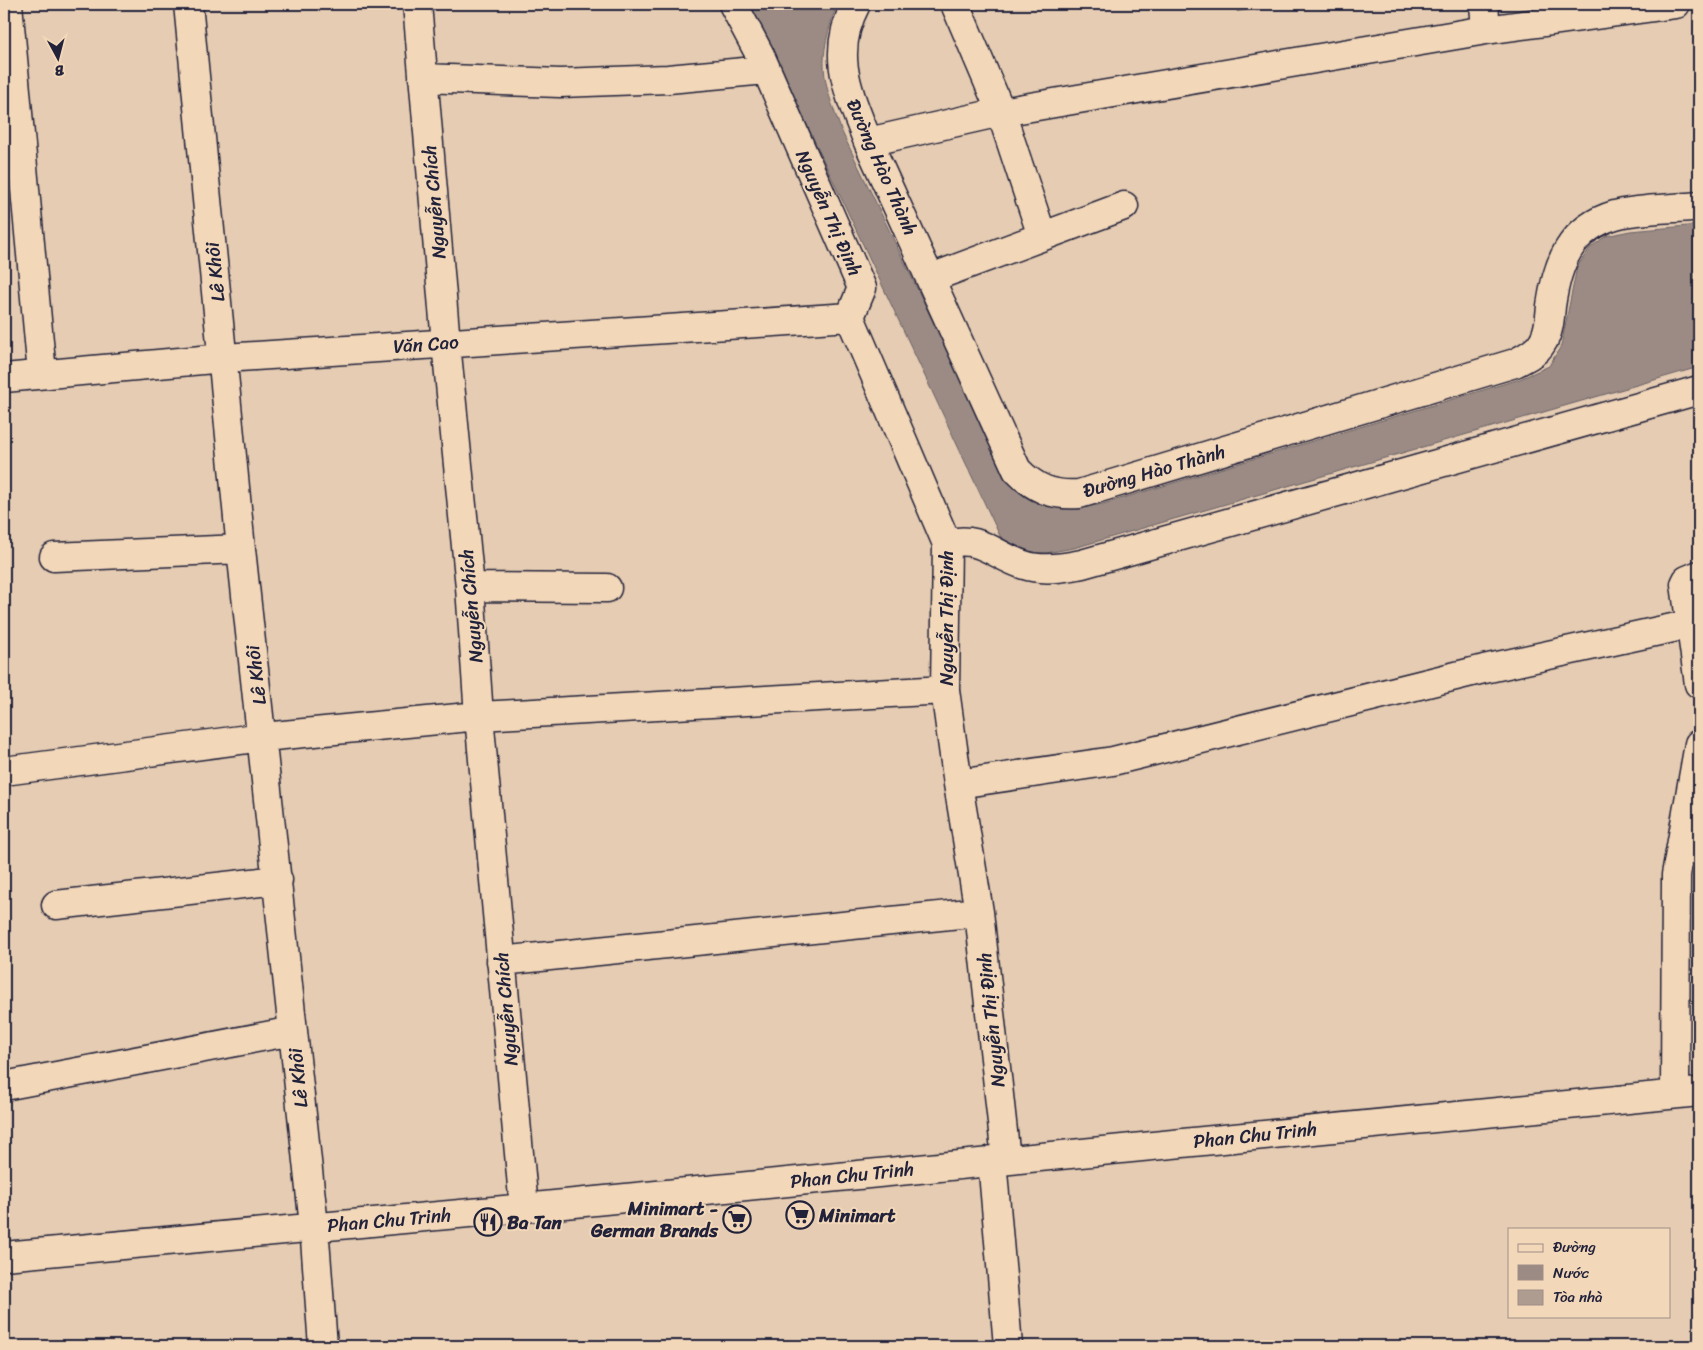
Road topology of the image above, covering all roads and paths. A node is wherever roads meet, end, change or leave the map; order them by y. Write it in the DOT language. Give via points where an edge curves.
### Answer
graph roads {
  1 [pos="8,4"];
  2 [pos="188,4"];
  3 [pos="417,4"];
  4 [pos="733,4"];
  5 [pos="856,4"];
  6 [pos="955,4"];
  7 [pos="1676,4"];
  8 [pos="1485,17"];
  9 [pos="766,70"];
  10 [pos="423,78"];
  11 [pos="1001,112"];
  12 [pos="868,142"];
  13 [pos="1124,206"];
  14 [pos="1699,206"];
  15 [pos="1042,236"];
  16 [pos="931,278"];
  17 [pos="850,317"];
  18 [pos="446,343"];
  19 [pos="224,358"];
  20 [pos="42,374"];
  21 [pos="4,378"];
  22 [pos="1699,390"];
  23 [pos="947,544"];
  24 [pos="241,549"];
  25 [pos="54,557"];
  26 [pos="1699,575"];
  27 [pos="470,588"];
  28 [pos="607,588"];
  29 [pos="1691,624"];
  30 [pos="1698,668"];
  31 [pos="946,690"];
  32 [pos="479,716"];
  33 [pos="263,737"];
  34 [pos="1699,744"];
  35 [pos="4,771"];
  36 [pos="958,784"];
  37 [pos="278,880"];
  38 [pos="56,906"];
  39 [pos="979,912"];
  40 [pos="501,961"];
  41 [pos="293,1031"];
  42 [pos="4,1086"];
  43 [pos="1687,1093"];
  44 [pos="999,1160"];
  45 [pos="524,1208"];
  46 [pos="314,1226"];
  47 [pos="4,1256"];
  48 [pos="323,1346"];
  49 [pos="1008,1346"];
  1 -- 20 [label="street"];
  2 -- 19 [label="street, Lê Khôi"];
  3 -- 10 [label="street, Nguyễn Chích"];
  4 -- 9 [label="street, Nguyễn Thị Định"];
  5 -- 12 [label="street, Đường Hào Thành" via="843,39 842,64"];
  6 -- 11 [label="street"];
  7 -- 8 [label="street"];
  8 -- 11 [label="street"];
  9 -- 10 [label="street" via="668,79 560,83"];
  9 -- 17 [label="street, Nguyễn Thị Định" via="862,288"];
  10 -- 18 [label="street, Nguyễn Chích"];
  11 -- 12 [label="street"];
  11 -- 15 [label="street"];
  12 -- 16 [label="street, Đường Hào Thành"];
  13 -- 15 [label="street"];
  14 -- 16 [label="street, Đường Hào Thành" via="1615,214 1592,225 1575,239 1563,257 1556,277 1543,342 1532,354 1515,363 1073,494 1050,493 1037,487 1017,470"];
  15 -- 16 [label="street"];
  17 -- 18 [label="street, Văn Cao"];
  17 -- 23 [label="street, Nguyễn Thị Định"];
  18 -- 19 [label="street, Văn Cao"];
  18 -- 27 [label="street, Nguyễn Chích"];
  19 -- 20 [label="street, Văn Cao"];
  19 -- 24 [label="street, Lê Khôi"];
  20 -- 21 [label="street, Văn Cao"];
  22 -- 23 [label="street" via="1082,564 1039,568 1012,561 972,541"];
  23 -- 31 [label="street, Nguyễn Thị Định"];
  24 -- 25 [label="street"];
  24 -- 33 [label="street, Lê Khôi"];
  26 -- 29 [label="street" via="1685,584"];
  27 -- 28 [label="street"];
  27 -- 32 [label="street, Nguyễn Chích"];
  29 -- 30 [label="street"];
  29 -- 36 [label="street" via="1484,669 1113,761"];
  31 -- 32 [label="street"];
  31 -- 36 [label="street, Nguyễn Thị Định"];
  32 -- 33 [label="street"];
  32 -- 40 [label="street, Nguyễn Chích"];
  33 -- 35 [label="street"];
  33 -- 37 [label="street, Lê Khôi"];
  34 -- 43 [label="street" via="1676,875"];
  36 -- 39 [label="street, Nguyễn Thị Định"];
  37 -- 38 [label="street"];
  37 -- 41 [label="street, Lê Khôi"];
  39 -- 40 [label="street"];
  39 -- 44 [label="street, Nguyễn Thị Định"];
  40 -- 45 [label="street, Nguyễn Chích"];
  41 -- 42 [label="street"];
  41 -- 46 [label="street, Lê Khôi"];
  43 -- 44 [label="street, Phan Chu Trinh"];
  44 -- 45 [label="street, Phan Chu Trinh"];
  44 -- 49 [label="street, Nguyễn Thị Định"];
  45 -- 46 [label="street, Phan Chu Trinh"];
  46 -- 47 [label="street, Phan Chu Trinh"];
  46 -- 48 [label="street, Lê Khôi"];
}
